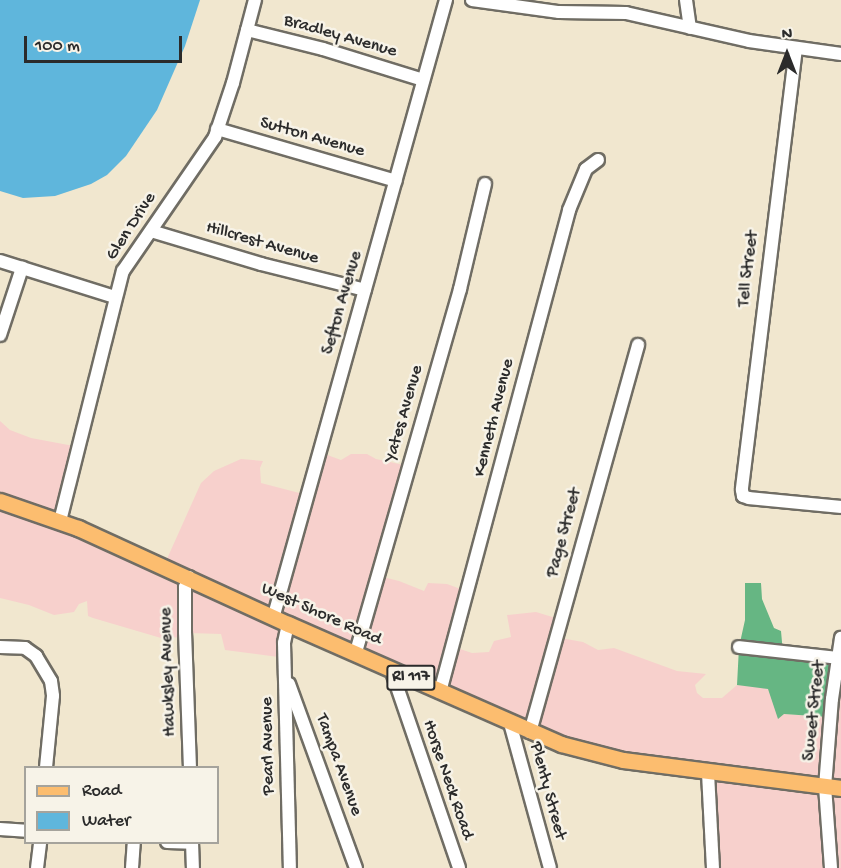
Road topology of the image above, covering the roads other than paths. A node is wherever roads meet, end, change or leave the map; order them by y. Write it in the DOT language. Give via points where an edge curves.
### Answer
graph roads {
  1 [pos="255,0"];
  2 [pos="446,0"];
  3 [pos="472,0"];
  4 [pos="686,0"];
  5 [pos="690,28"];
  6 [pos="247,30"];
  7 [pos="796,48"];
  8 [pos="841,54"];
  9 [pos="423,80"];
  10 [pos="217,129"];
  11 [pos="598,160"];
  12 [pos="396,181"];
  13 [pos="485,184"];
  14 [pos="151,231"];
  15 [pos="0,261"];
  16 [pos="22,268"];
  17 [pos="365,291"];
  18 [pos="116,297"];
  19 [pos="0,335"];
  20 [pos="638,345"];
  21 [pos="0,501"];
  22 [pos="841,507"];
  23 [pos="60,521"];
  24 [pos="189,577"];
  25 [pos="274,615"];
  26 [pos="288,624"];
  27 [pos="841,639"];
  28 [pos="0,647"];
  29 [pos="739,647"];
  30 [pos="356,652"];
  31 [pos="838,657"];
  32 [pos="391,669"];
  33 [pos="286,674"];
  34 [pos="440,692"];
  35 [pos="510,723"];
  36 [pos="530,732"];
  37 [pos="46,766"];
  38 [pos="190,766"];
  39 [pos="708,773"];
  40 [pos="825,787"];
  41 [pos="841,788"];
  42 [pos="0,829"];
  43 [pos="24,831"];
  44 [pos="40,844"];
  45 [pos="134,844"];
  46 [pos="192,844"];
  47 [pos="37,868"];
  48 [pos="132,868"];
  49 [pos="193,868"];
  50 [pos="290,868"];
  51 [pos="356,868"];
  52 [pos="459,868"];
  53 [pos="550,868"];
  54 [pos="713,868"];
  55 [pos="831,868"];
  1 -- 6 [label="street, Glen Drive"];
  2 -- 9 [label="street, Sefton Avenue"];
  3 -- 5 [label="street" via="550,11 626,13"];
  4 -- 5 [label="street"];
  5 -- 7 [label="street"];
  6 -- 9 [label="street, Bradley Avenue"];
  6 -- 10 [label="street, Glen Drive"];
  7 -- 8 [label="street"];
  7 -- 22 [label="street, Tell Street" via="743,496"];
  9 -- 12 [label="street, Sefton Avenue"];
  10 -- 12 [label="street, Sutton Avenue"];
  10 -- 14 [label="street, Glen Drive" via="206,153"];
  11 -- 34 [label="street, Kenneth Avenue" via="586,169 569,210"];
  12 -- 17 [label="street, Sefton Avenue"];
  13 -- 30 [label="street, Yates Avenue" via="459,290"];
  14 -- 17 [label="street, Hillcrest Avenue"];
  14 -- 18 [label="street, Glen Drive" via="123,271"];
  15 -- 16 [label="street"];
  16 -- 18 [label="street"];
  16 -- 19 [label="street"];
  17 -- 25 [label="street, Sefton Avenue"];
  18 -- 23 [label="street, Glen Drive"];
  20 -- 36 [label="street, Page Street"];
  21 -- 23 [label="main road, West Shore Road / RI 117"];
  23 -- 24 [label="main road, West Shore Road / RI 117"];
  24 -- 25 [label="main road, West Shore Road / RI 117"];
  24 -- 38 [label="street, Hawksley Avenue" via="185,587 185,632"];
  25 -- 26 [label="main road, West Shore Road / RI 117"];
  26 -- 30 [label="main road, West Shore Road / RI 117"];
  26 -- 33 [label="street, Pearl Avenue" via="284,643"];
  27 -- 31 [label="street, Sweet Street"];
  28 -- 37 [label="street" via="25,648 36,656 51,681"];
  29 -- 31 [label="street"];
  30 -- 32 [label="main road, West Shore Road / RI 117"];
  31 -- 40 [label="street, Sweet Street"];
  32 -- 34 [label="main road, West Shore Road / RI 117"];
  32 -- 52 [label="street, Horse Neck Road"];
  33 -- 50 [label="street, Pearl Avenue"];
  33 -- 51 [label="street, Tampa Avenue"];
  34 -- 35 [label="main road, West Shore Road / RI 117"];
  35 -- 36 [label="main road, West Shore Road / RI 117"];
  35 -- 53 [label="street, Plenty Street"];
  36 -- 39 [label="main road, West Shore Road / RI 117" via="600,755"];
  39 -- 40 [label="main road, West Shore Road / RI 117"];
  39 -- 54 [label="street"];
  40 -- 41 [label="main road, West Shore Road / RI 117"];
  40 -- 55 [label="street, Sweet Street"];
  42 -- 43 [label="street"];
  44 -- 47 [label="street"];
  45 -- 48 [label="street"];
  46 -- 49 [label="street"];
}
